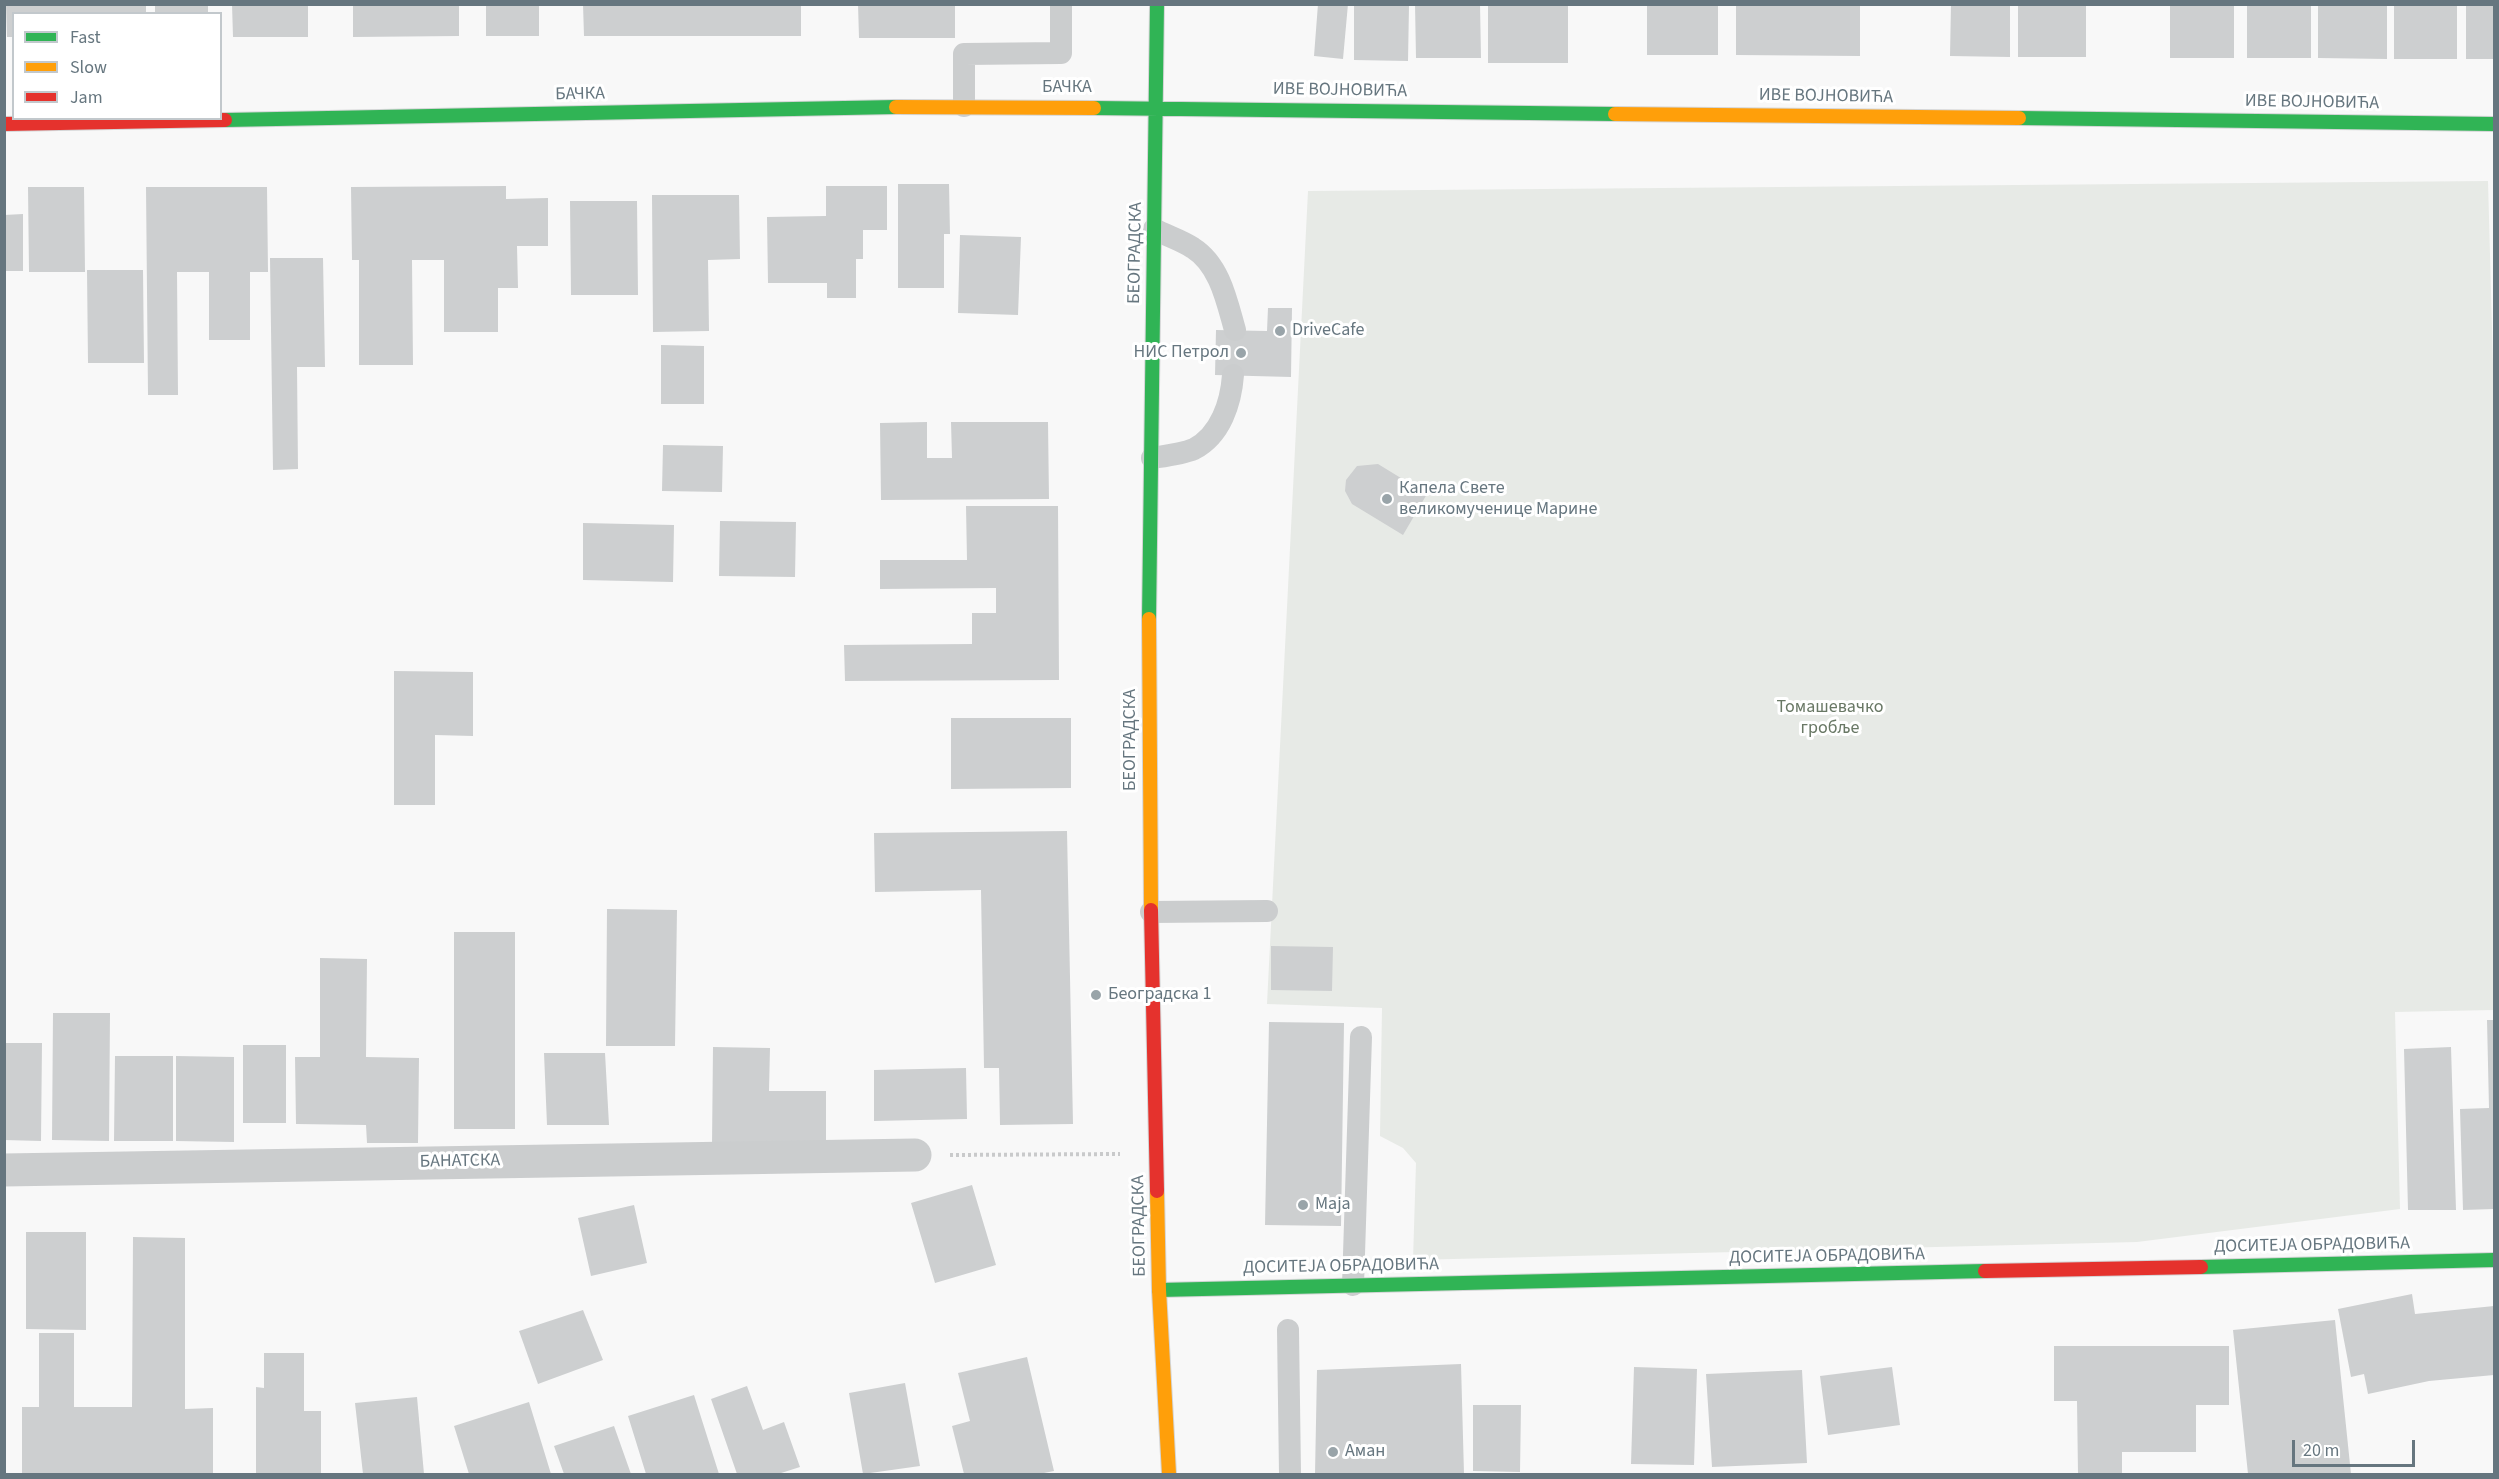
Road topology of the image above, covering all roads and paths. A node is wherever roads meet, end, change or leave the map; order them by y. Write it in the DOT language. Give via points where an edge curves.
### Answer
graph roads {
  1 [pos="1061,4"];
  2 [pos="1157,4"];
  3 [pos="964,106"];
  4 [pos="1157,107"];
  5 [pos="217,120"];
  6 [pos="222,120"];
  7 [pos="4,124"];
  8 [pos="2494,124"];
  9 [pos="1154,229"];
  10 [pos="1235,330"];
  11 [pos="1233,375"];
  12 [pos="1152,458"];
  13 [pos="1267,911"];
  14 [pos="1151,912"];
  15 [pos="1361,1037"];
  16 [pos="1157,1154"];
  17 [pos="915,1155"];
  18 [pos="4,1170"];
  19 [pos="2494,1260"];
  20 [pos="1353,1285"];
  21 [pos="1159,1290"];
  22 [pos="1288,1330"];
  23 [pos="1169,1474"];
  24 [pos="1290,1474"];
  1 -- 3 [label="lane" via="1061,54 963,54"];
  2 -- 4 [label="street, БЕОГРАДСКА"];
  3 -- 4 [label="street, БАЧКА"];
  3 -- 6 [label="street, БАЧКА"];
  4 -- 8 [label="street, ИВЕ ВОЈНОВИЋА"];
  4 -- 9 [label="street, БЕОГРАДСКА"];
  5 -- 7 [label="street, БАЧКА"];
  9 -- 10 [label="lane" via="1194,249 1215,272"];
  9 -- 12 [label="street, БЕОГРАДСКА"];
  11 -- 12 [label="lane" via="1231,397 1209,436 1194,448"];
  12 -- 14 [label="street, БЕОГРАДСКА"];
  13 -- 14 [label="lane"];
  14 -- 16 [label="street, БЕОГРАДСКА"];
  15 -- 20 [label="lane"];
  16 -- 17 [label="path"];
  16 -- 21 [label="street, БЕОГРАДСКА"];
  17 -- 18 [label="street, БАНАТСКА"];
  19 -- 20 [label="street, ДОСИТЕЈА ОБРАДОВИЋА"];
  20 -- 21 [label="street, ДОСИТЕЈА ОБРАДОВИЋА"];
  21 -- 23 [label="street, БЕОГРАДСКА"];
  22 -- 24 [label="lane"];
}
